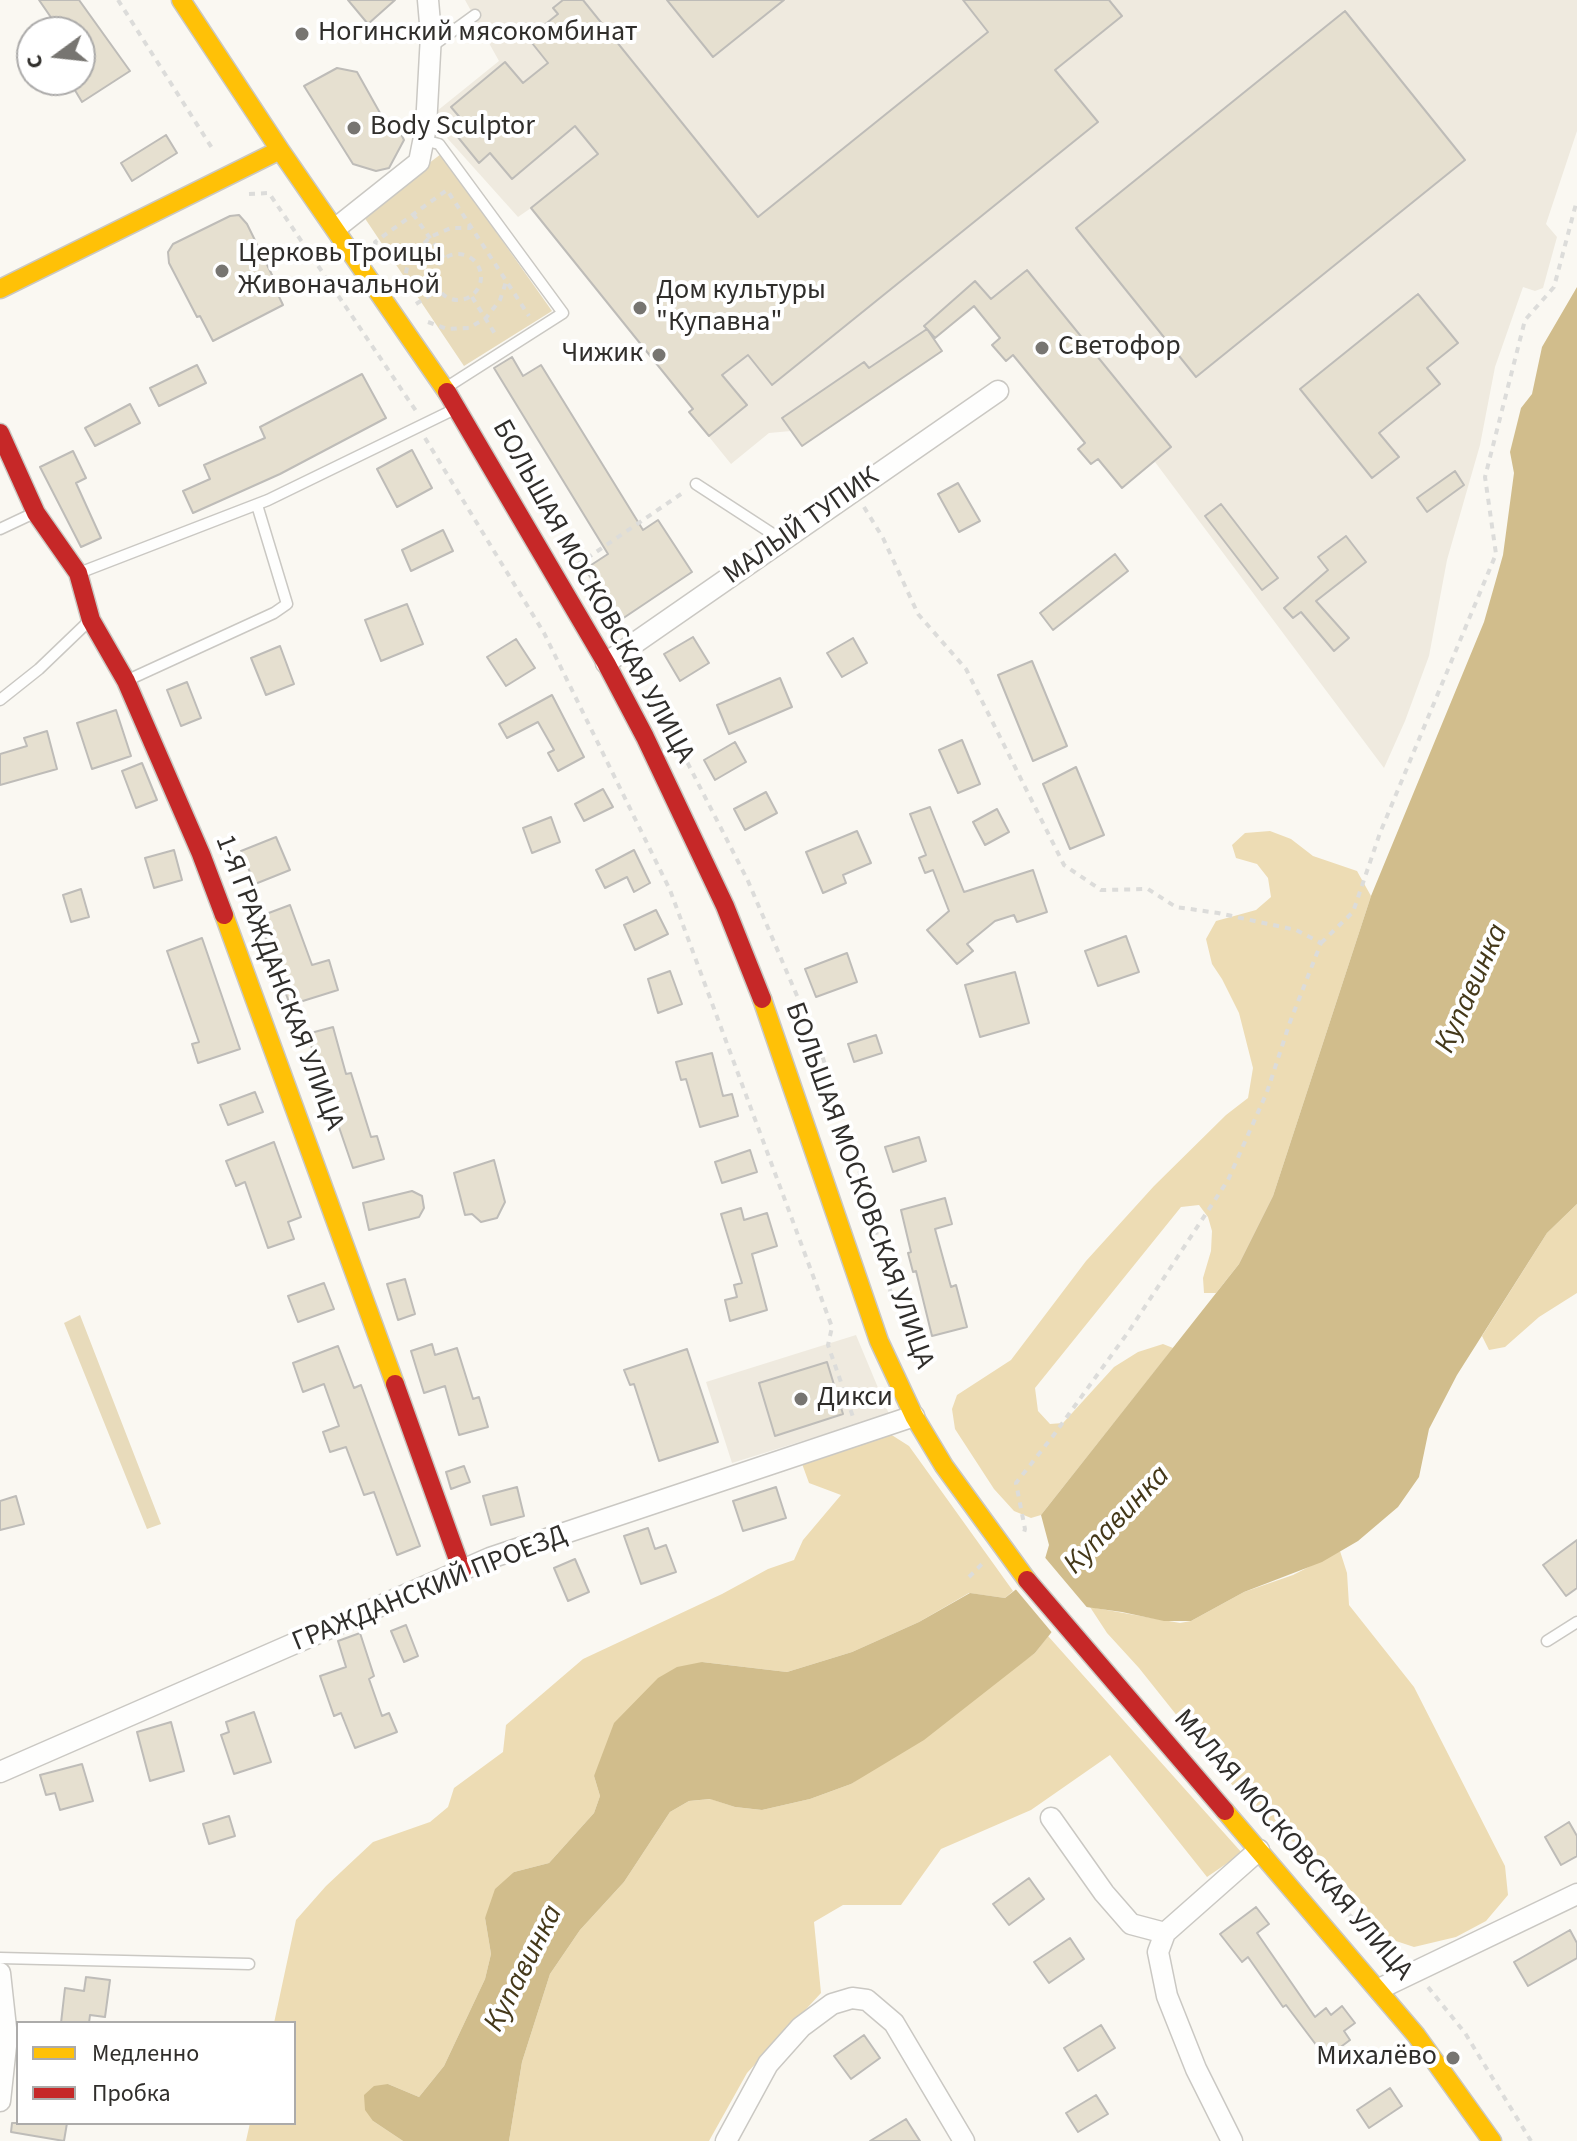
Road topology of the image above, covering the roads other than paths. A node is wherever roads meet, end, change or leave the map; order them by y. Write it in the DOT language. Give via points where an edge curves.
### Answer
graph roads {
  1 [pos="181,0"];
  2 [pos="428,0"];
  3 [pos="475,15"];
  4 [pos="431,47"];
  5 [pos="423,140"];
  6 [pos="280,150"];
  7 [pos="336,228"];
  8 [pos="0,289"];
  9 [pos="445,388"];
  10 [pos="998,391"];
  11 [pos="458,408"];
  12 [pos="0,433"];
  13 [pos="696,484"];
  14 [pos="257,505"];
  15 [pos="36,513"];
  16 [pos="0,529"];
  17 [pos="782,540"];
  18 [pos="78,573"];
  19 [pos="91,620"];
  20 [pos="606,663"];
  21 [pos="126,681"];
  22 [pos="0,700"];
  23 [pos="914,1416"];
  24 [pos="462,1571"];
  25 [pos="1040,1595"];
  26 [pos="1577,1622"];
  27 [pos="1547,1641"];
  28 [pos="0,1772"];
  29 [pos="1051,1818"];
  30 [pos="1259,1850"];
  31 [pos="1577,1894"];
  32 [pos="1165,1933"];
  33 [pos="0,1958"];
  34 [pos="249,1964"];
  35 [pos="0,1973"];
  36 [pos="1379,1989"];
  37 [pos="0,2101"];
  38 [pos="726,2141"];
  39 [pos="964,2141"];
  40 [pos="1232,2141"];
  41 [pos="1492,2141"];
  1 -- 6 [label="main road, БОЛЬШАЯ МОСКОВСКАЯ УЛИЦА"];
  2 -- 4 [label="street"];
  3 -- 4 [label="lane"];
  4 -- 5 [label="street"];
  5 -- 7 [label="street" via="419,162"];
  5 -- 9 [label="lane" via="439,144 563,313"];
  6 -- 7 [label="main road, БОЛЬШАЯ МОСКОВСКАЯ УЛИЦА"];
  6 -- 8 [label="main road"];
  7 -- 9 [label="main road, БОЛЬШАЯ МОСКОВСКАЯ УЛИЦА"];
  9 -- 11 [label="main road, БОЛЬШАЯ МОСКОВСКАЯ УЛИЦА"];
  10 -- 17 [label="street, МАЛЫЙ ТУПИК"];
  11 -- 14 [label="lane"];
  11 -- 20 [label="main road, БОЛЬШАЯ МОСКОВСКАЯ УЛИЦА"];
  12 -- 15 [label="main road, 1-Я ГРАЖДАНСКАЯ УЛИЦА"];
  13 -- 17 [label="lane"];
  14 -- 18 [label="lane"];
  14 -- 21 [label="lane" via="287,604"];
  15 -- 16 [label="lane"];
  15 -- 18 [label="main road, 1-Я ГРАЖДАНСКАЯ УЛИЦА"];
  17 -- 20 [label="street, МАЛЫЙ ТУПИК"];
  18 -- 19 [label="main road, 1-Я ГРАЖДАНСКАЯ УЛИЦА"];
  19 -- 21 [label="main road, 1-Я ГРАЖДАНСКАЯ УЛИЦА"];
  19 -- 22 [label="lane"];
  20 -- 23 [label="main road, БОЛЬШАЯ МОСКОВСКАЯ УЛИЦА" via="725,906 782,1051 879,1341"];
  21 -- 24 [label="main road, 1-Я ГРАЖДАНСКАЯ УЛИЦА" via="201,854"];
  23 -- 24 [label="street, ГРАЖДАНСКИЙ ПРОЕЗД"];
  23 -- 25 [label="main road, БОЛЬШАЯ МОСКОВСКАЯ УЛИЦА" via="944,1466"];
  24 -- 28 [label="street, ГРАЖДАНСКИЙ ПРОЕЗД"];
  25 -- 30 [label="main road, МАЛАЯ МОСКОВСКАЯ УЛИЦА"];
  26 -- 27 [label="lane"];
  29 -- 32 [label="street" via="1131,1924"];
  30 -- 32 [label="street"];
  30 -- 36 [label="main road, МАЛАЯ МОСКОВСКАЯ УЛИЦА"];
  31 -- 36 [label="street"];
  32 -- 40 [label="street" via="1158,1952 1167,1996"];
  33 -- 34 [label="lane"];
  35 -- 37 [label="street" via="7,2037"];
  36 -- 41 [label="main road, МАЛАЯ МОСКОВСКАЯ УЛИЦА"];
  38 -- 39 [label="street" via="768,2064 801,2027 832,2004 852,1998 867,2000 894,2023"];
}
